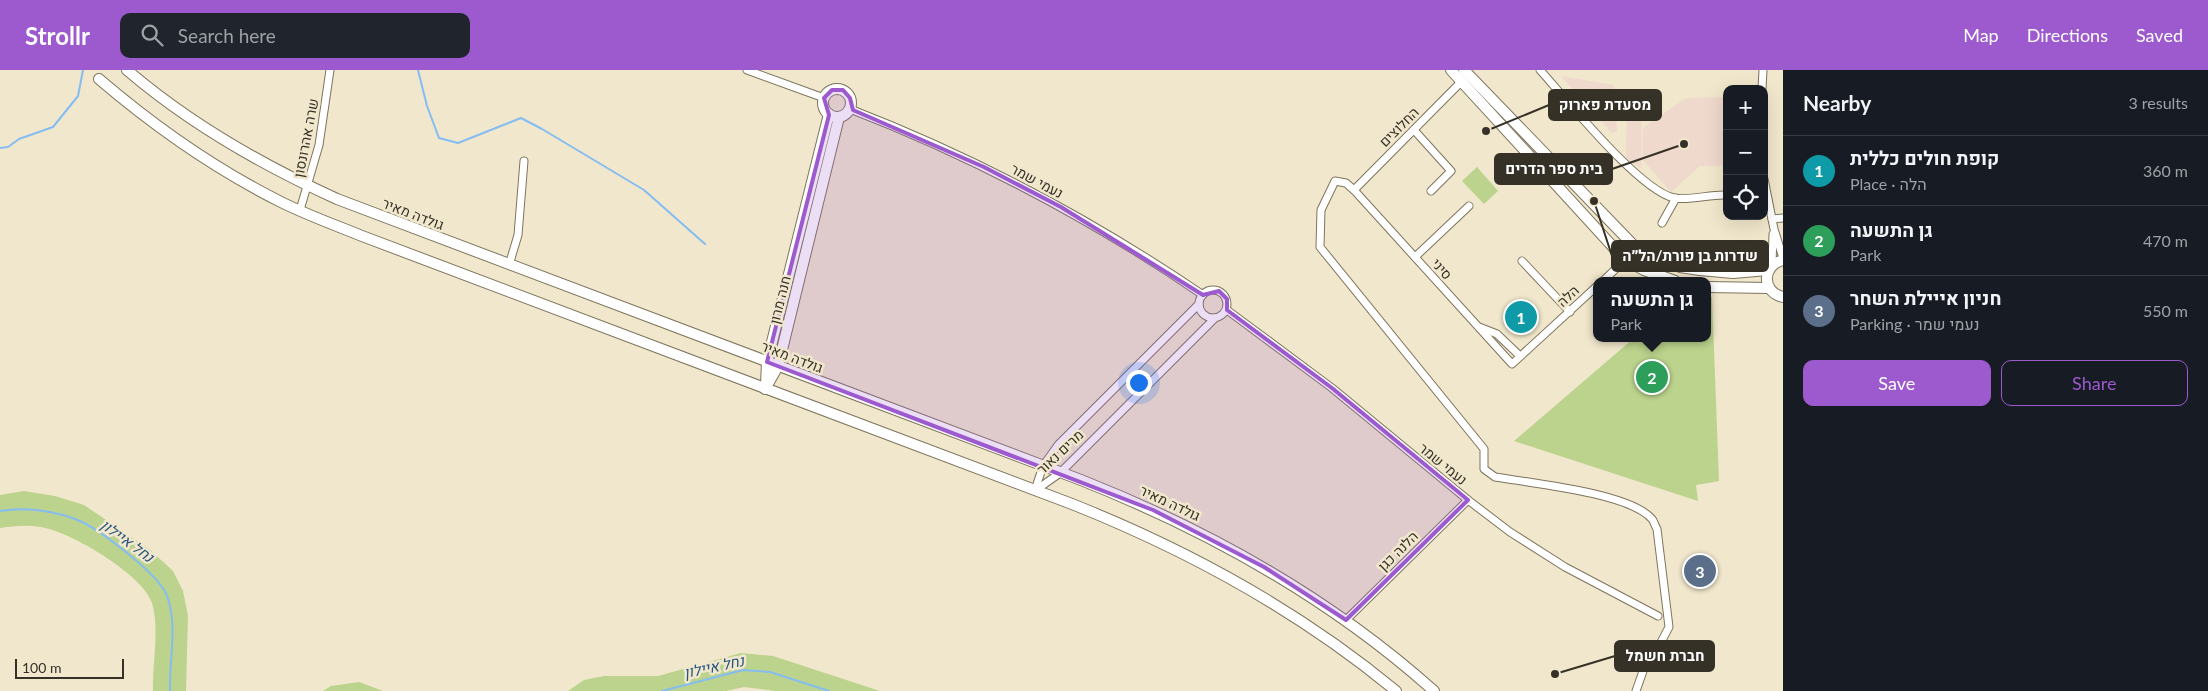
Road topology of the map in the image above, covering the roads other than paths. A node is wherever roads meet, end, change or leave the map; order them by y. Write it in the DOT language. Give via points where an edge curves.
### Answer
graph roads {
  1 [pos="128,70"];
  2 [pos="330,70"];
  3 [pos="747,70"];
  4 [pos="1451,70"];
  5 [pos="1540,70"];
  6 [pos="1763,70"];
  7 [pos="1467,74"];
  8 [pos="99,79"];
  9 [pos="1762,85"];
  10 [pos="824,98"];
  11 [pos="850,109"];
  12 [pos="834,116"];
  13 [pos="1414,130"];
  14 [pos="524,161"];
  15 [pos="309,186"];
  16 [pos="1354,190"];
  17 [pos="1431,191"];
  18 [pos="1723,195"];
  19 [pos="1676,198"];
  20 [pos="1768,204"];
  21 [pos="1470,206"];
  22 [pos="300,210"];
  23 [pos="1783,218"];
  24 [pos="1772,220"];
  25 [pos="1662,223"];
  26 [pos="1774,229"];
  27 [pos="1415,257"];
  28 [pos="1783,259"];
  29 [pos="1625,260"];
  30 [pos="1522,261"];
  31 [pos="509,265"];
  32 [pos="1770,267"];
  33 [pos="1607,277"];
  34 [pos="1664,277"];
  35 [pos="1711,287"];
  36 [pos="1769,288"];
  37 [pos="1593,290"];
  38 [pos="1203,295"];
  39 [pos="1783,297"];
  40 [pos="1199,304"];
  41 [pos="1227,310"];
  42 [pos="1570,312"];
  43 [pos="1215,318"];
  44 [pos="1479,327"];
  45 [pos="1520,356"];
  46 [pos="767,362"];
  47 [pos="1512,364"];
  48 [pos="778,366"];
  49 [pos="765,388"];
  50 [pos="1043,466"];
  51 [pos="1060,473"];
  52 [pos="1035,490"];
  53 [pos="1468,500"];
  54 [pos="1658,616"];
  55 [pos="1346,620"];
  56 [pos="1396,691"];
  57 [pos="1434,691"];
  58 [pos="1636,691"];
  1 -- 15 [label="main road, גולדה מאיר" via="164,100 221,138"];
  2 -- 15 [label="street, שרה אהרונסון" via="322,129"];
  3 -- 10 [label="street"];
  4 -- 7 [label="main road"];
  5 -- 19 [label="street" via="1646,183 1660,194"];
  6 -- 9 [label="street"];
  7 -- 13 [label="street, החלוצים"];
  7 -- 29 [label="main road"];
  7 -- 32 [label="main road" via="1638,250 1680,267 1700,270 1733,273"];
  8 -- 22 [label="main road" via="149,120 207,159"];
  10 -- 11 [label="main road" via="832,90 843,90 850,98"];
  10 -- 12 [label="main road" via="824,109"];
  11 -- 12 [label="main road"];
  11 -- 38 [label="street, נעמי שמר" via="942,147 1061,207 1158,264"];
  12 -- 46 [label="main road, חנה מרון"];
  12 -- 48 [label="main road, חנה מרון"];
  13 -- 16 [label="street, החלוצים"];
  13 -- 17 [label="street" via="1451,171"];
  14 -- 31 [label="street" via="518,236"];
  15 -- 22 [label="street, שרה אהרונסון"];
  15 -- 31 [label="main road, גולדה מאיר"];
  16 -- 27 [label="street, סיני"];
  16 -- 58 [label="street" via="1335,180 1321,210 1320,248 1484,449 1484,469 1495,477 1605,496 1636,507 1653,519 1669,627 1659,646 1648,657"];
  18 -- 19 [label="street"];
  19 -- 25 [label="street"];
  20 -- 24 [label="street"];
  21 -- 27 [label="street"];
  22 -- 49 [label="main road"];
  23 -- 24 [label="street"];
  24 -- 26 [label="street"];
  26 -- 28 [label="street"];
  26 -- 32 [label="street"];
  27 -- 44 [label="street, סיני"];
  28 -- 32 [label="main road"];
  29 -- 33 [label="street"];
  29 -- 34 [label="main road"];
  30 -- 42 [label="street"];
  31 -- 46 [label="main road, גולדה מאיר"];
  32 -- 36 [label="main road" via="1766,276"];
  35 -- 36 [label="main road"];
  36 -- 39 [label="main road"];
  37 -- 42 [label="street, הלה"];
  38 -- 40 [label="street"];
  38 -- 41 [label="street" via="1208,291 1219,291 1227,298"];
  40 -- 43 [label="street" via="1203,314"];
  40 -- 50 [label="street, מרים נאור" via="1058,445"];
  41 -- 43 [label="street"];
  41 -- 53 [label="street, נעמי שמר" via="1332,388"];
  42 -- 45 [label="street, הלה"];
  43 -- 51 [label="street, מרים נאור"];
  44 -- 45 [label="street" via="1497,334"];
  44 -- 47 [label="street, סיני"];
  45 -- 47 [label="street, הלה"];
  46 -- 48 [label="main road, גולדה מאיר"];
  46 -- 49 [label="main road, חנה מרון"];
  48 -- 49 [label="main road, חנה מרון"];
  48 -- 50 [label="main road, גולדה מאיר"];
  49 -- 52 [label="main road"];
  50 -- 51 [label="main road, גולדה מאיר"];
  50 -- 52 [label="street, מרים נאור"];
  51 -- 52 [label="street, מרים נאור"];
  51 -- 55 [label="main road, גולדה מאיר" via="1153,510 1215,540"];
  52 -- 56 [label="main road" via="1143,533 1210,565 1316,630"];
  53 -- 54 [label="street, נעמי שמר" via="1565,567"];
  53 -- 55 [label="street, הלנה כגן"];
  55 -- 57 [label="main road, גולדה מאיר"];
}
